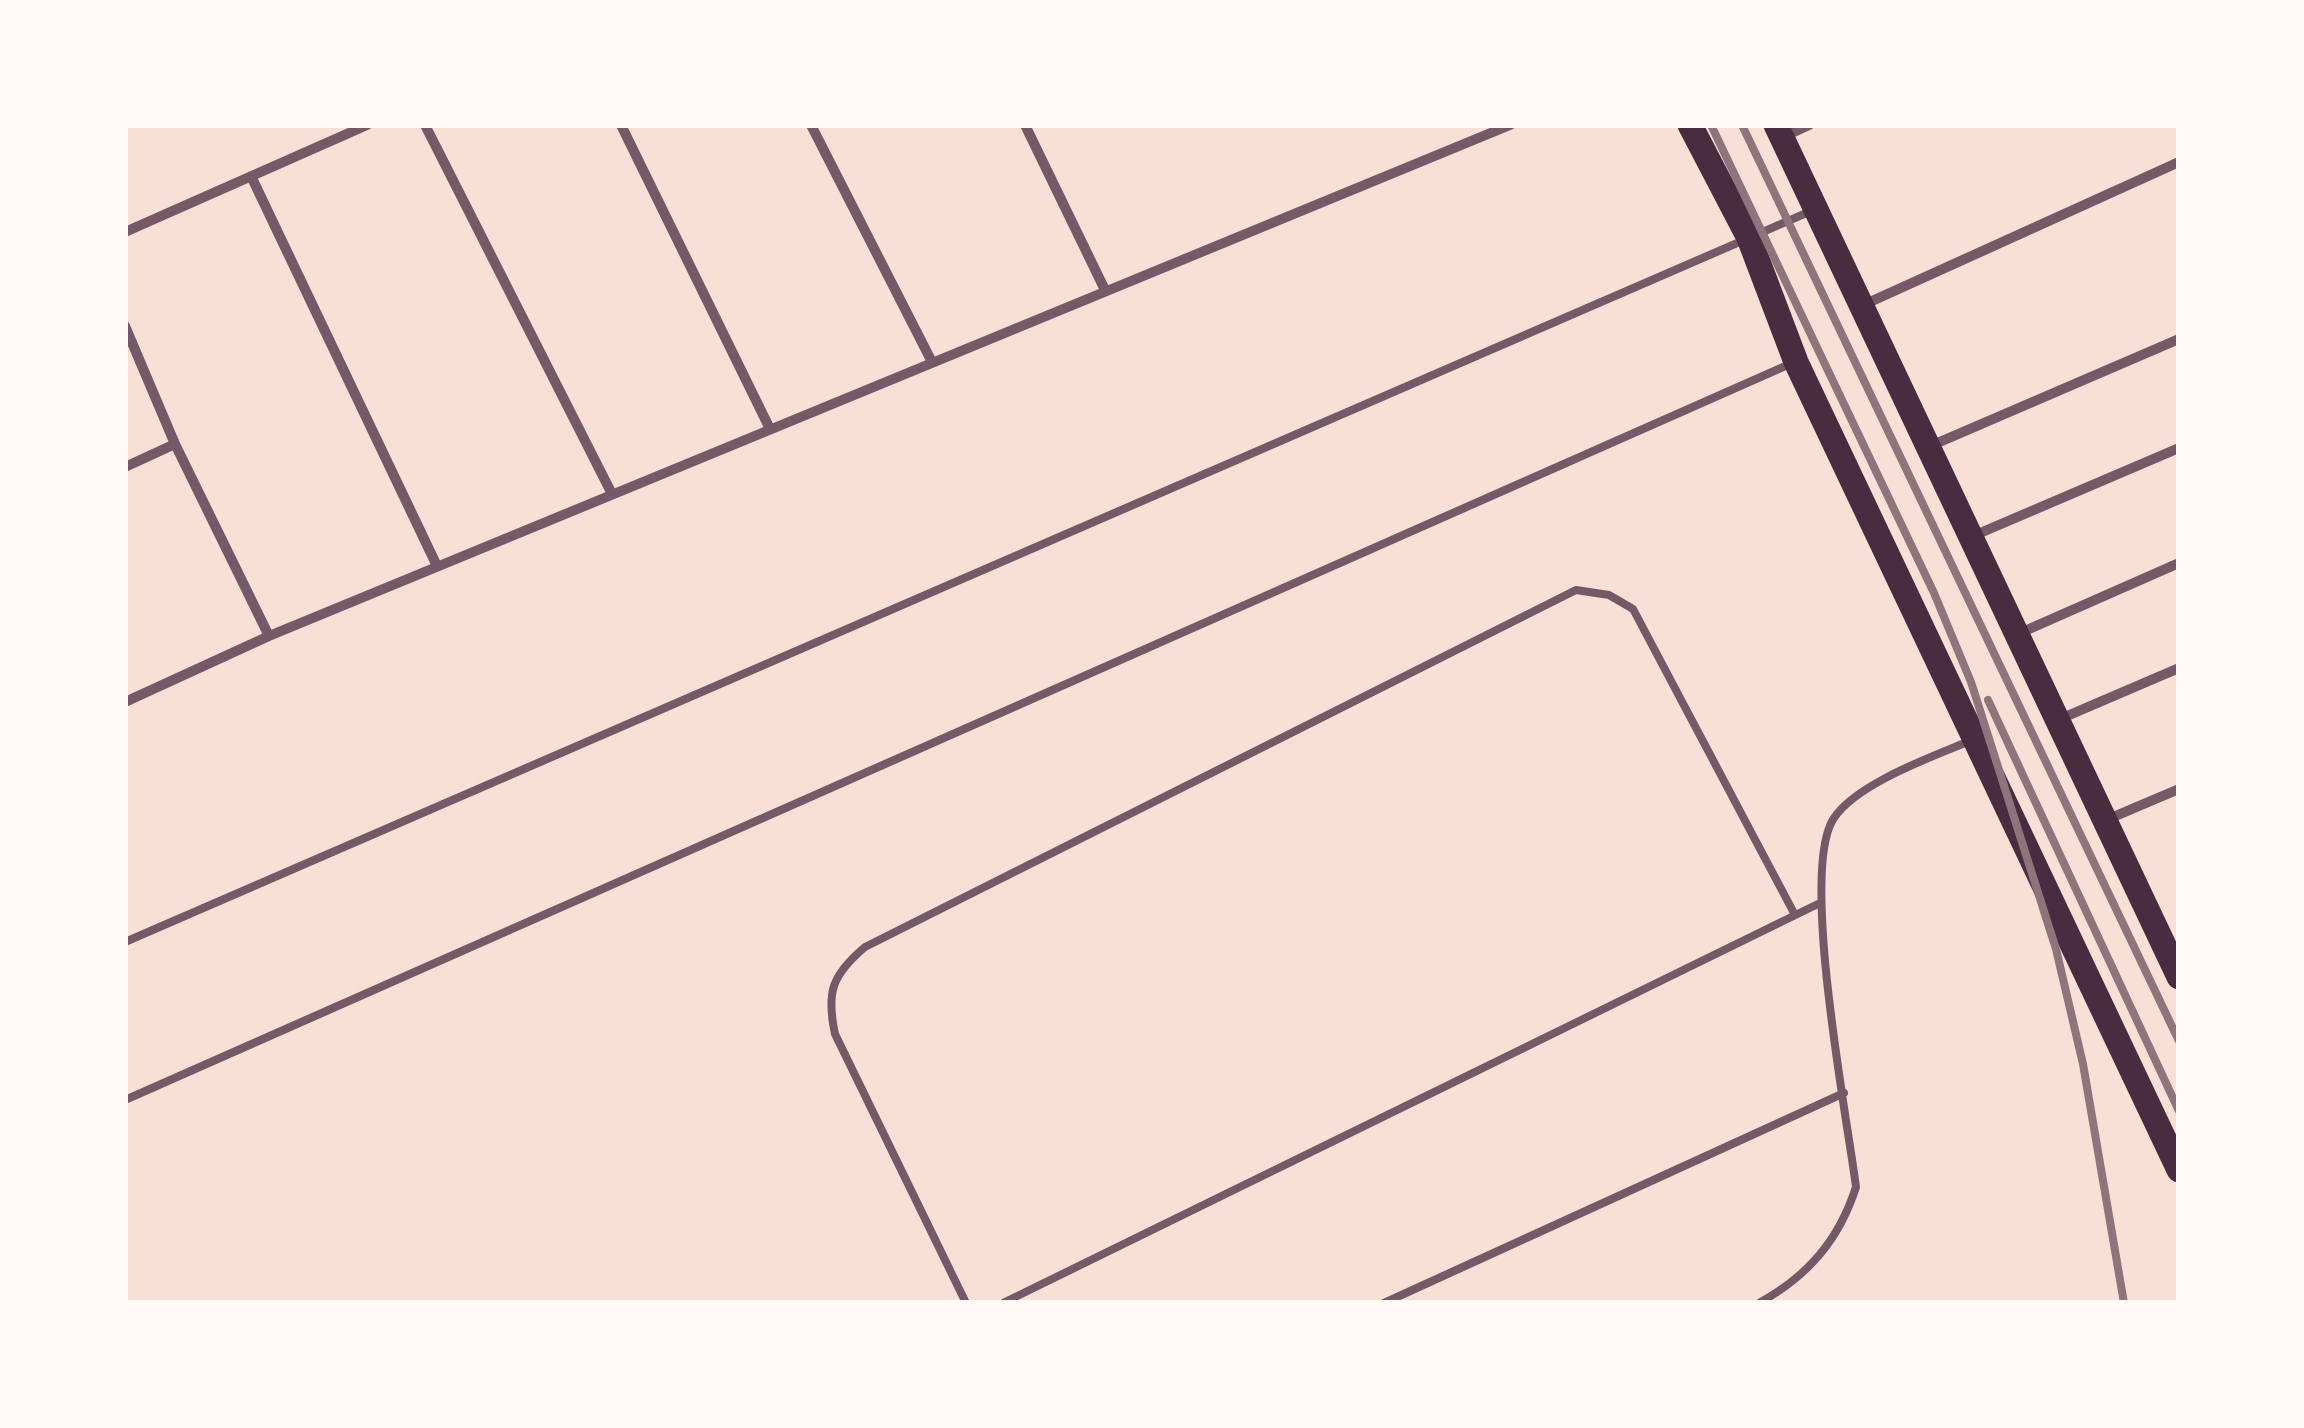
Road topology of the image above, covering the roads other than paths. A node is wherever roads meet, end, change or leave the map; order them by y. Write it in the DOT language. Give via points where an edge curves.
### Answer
graph roads {
  1 [pos="368,125"];
  2 [pos="424,125"];
  3 [pos="621,125"];
  4 [pos="812,125"];
  5 [pos="1026,125"];
  6 [pos="1510,125"];
  7 [pos="1690,125"];
  8 [pos="1809,125"];
  9 [pos="1779,132"];
  10 [pos="2179,162"];
  11 [pos="252,176"];
  12 [pos="1815,209"];
  13 [pos="125,232"];
  14 [pos="1749,238"];
  15 [pos="1105,290"];
  16 [pos="1861,306"];
  17 [pos="125,326"];
  18 [pos="2179,339"];
  19 [pos="932,362"];
  20 [pos="1796,362"];
  21 [pos="770,428"];
  22 [pos="175,444"];
  23 [pos="1928,447"];
  24 [pos="2179,448"];
  25 [pos="125,466"];
  26 [pos="612,494"];
  27 [pos="1971,537"];
  28 [pos="2179,562"];
  29 [pos="437,566"];
  30 [pos="2016,634"];
  31 [pos="269,636"];
  32 [pos="2179,668"];
  33 [pos="125,702"];
  34 [pos="2057,720"];
  35 [pos="1976,738"];
  36 [pos="2179,789"];
  37 [pos="2105,821"];
  38 [pos="1820,903"];
  39 [pos="1794,916"];
  40 [pos="125,942"];
  41 [pos="2172,943"];
  42 [pos="2179,977"];
  43 [pos="1844,1094"];
  44 [pos="125,1100"];
  45 [pos="2179,1170"];
  46 [pos="966,1303"];
  47 [pos="1003,1303"];
  48 [pos="1384,1303"];
  49 [pos="1759,1303"];
  1 -- 11 [label="street"];
  2 -- 26 [label="street"];
  3 -- 21 [label="street"];
  4 -- 19 [label="street"];
  5 -- 15 [label="street"];
  6 -- 15 [label="street"];
  7 -- 14 [label="main road"];
  8 -- 9 [label="street"];
  9 -- 12 [label="main road"];
  10 -- 16 [label="street"];
  11 -- 13 [label="street"];
  11 -- 29 [label="street"];
  12 -- 14 [label="lane"];
  12 -- 16 [label="main road"];
  14 -- 20 [label="main road"];
  14 -- 40 [label="lane"];
  15 -- 19 [label="street"];
  16 -- 23 [label="main road"];
  17 -- 22 [label="street"];
  18 -- 23 [label="street"];
  19 -- 21 [label="street"];
  20 -- 35 [label="main road"];
  20 -- 44 [label="lane"];
  21 -- 26 [label="street"];
  22 -- 25 [label="street"];
  22 -- 31 [label="street"];
  23 -- 27 [label="main road"];
  24 -- 27 [label="street"];
  26 -- 29 [label="street"];
  27 -- 30 [label="main road"];
  28 -- 30 [label="street"];
  29 -- 31 [label="street"];
  30 -- 34 [label="main road"];
  31 -- 33 [label="street"];
  32 -- 34 [label="street"];
  34 -- 37 [label="main road"];
  35 -- 38 [label="lane" via="1887,776 1834,816 1821,850"];
  35 -- 45 [label="main road"];
  36 -- 37 [label="street"];
  37 -- 41 [label="main road"];
  38 -- 39 [label="lane"];
  38 -- 43 [label="lane"];
  39 -- 46 [label="lane" via="1633,609 1610,595 1576,590 865,947 843,966 828,1002 835,1034"];
  39 -- 47 [label="lane"];
  41 -- 42 [label="main road"];
  43 -- 48 [label="lane"];
  43 -- 49 [label="lane" via="1856,1187 1844,1225 1786,1288"];
}
